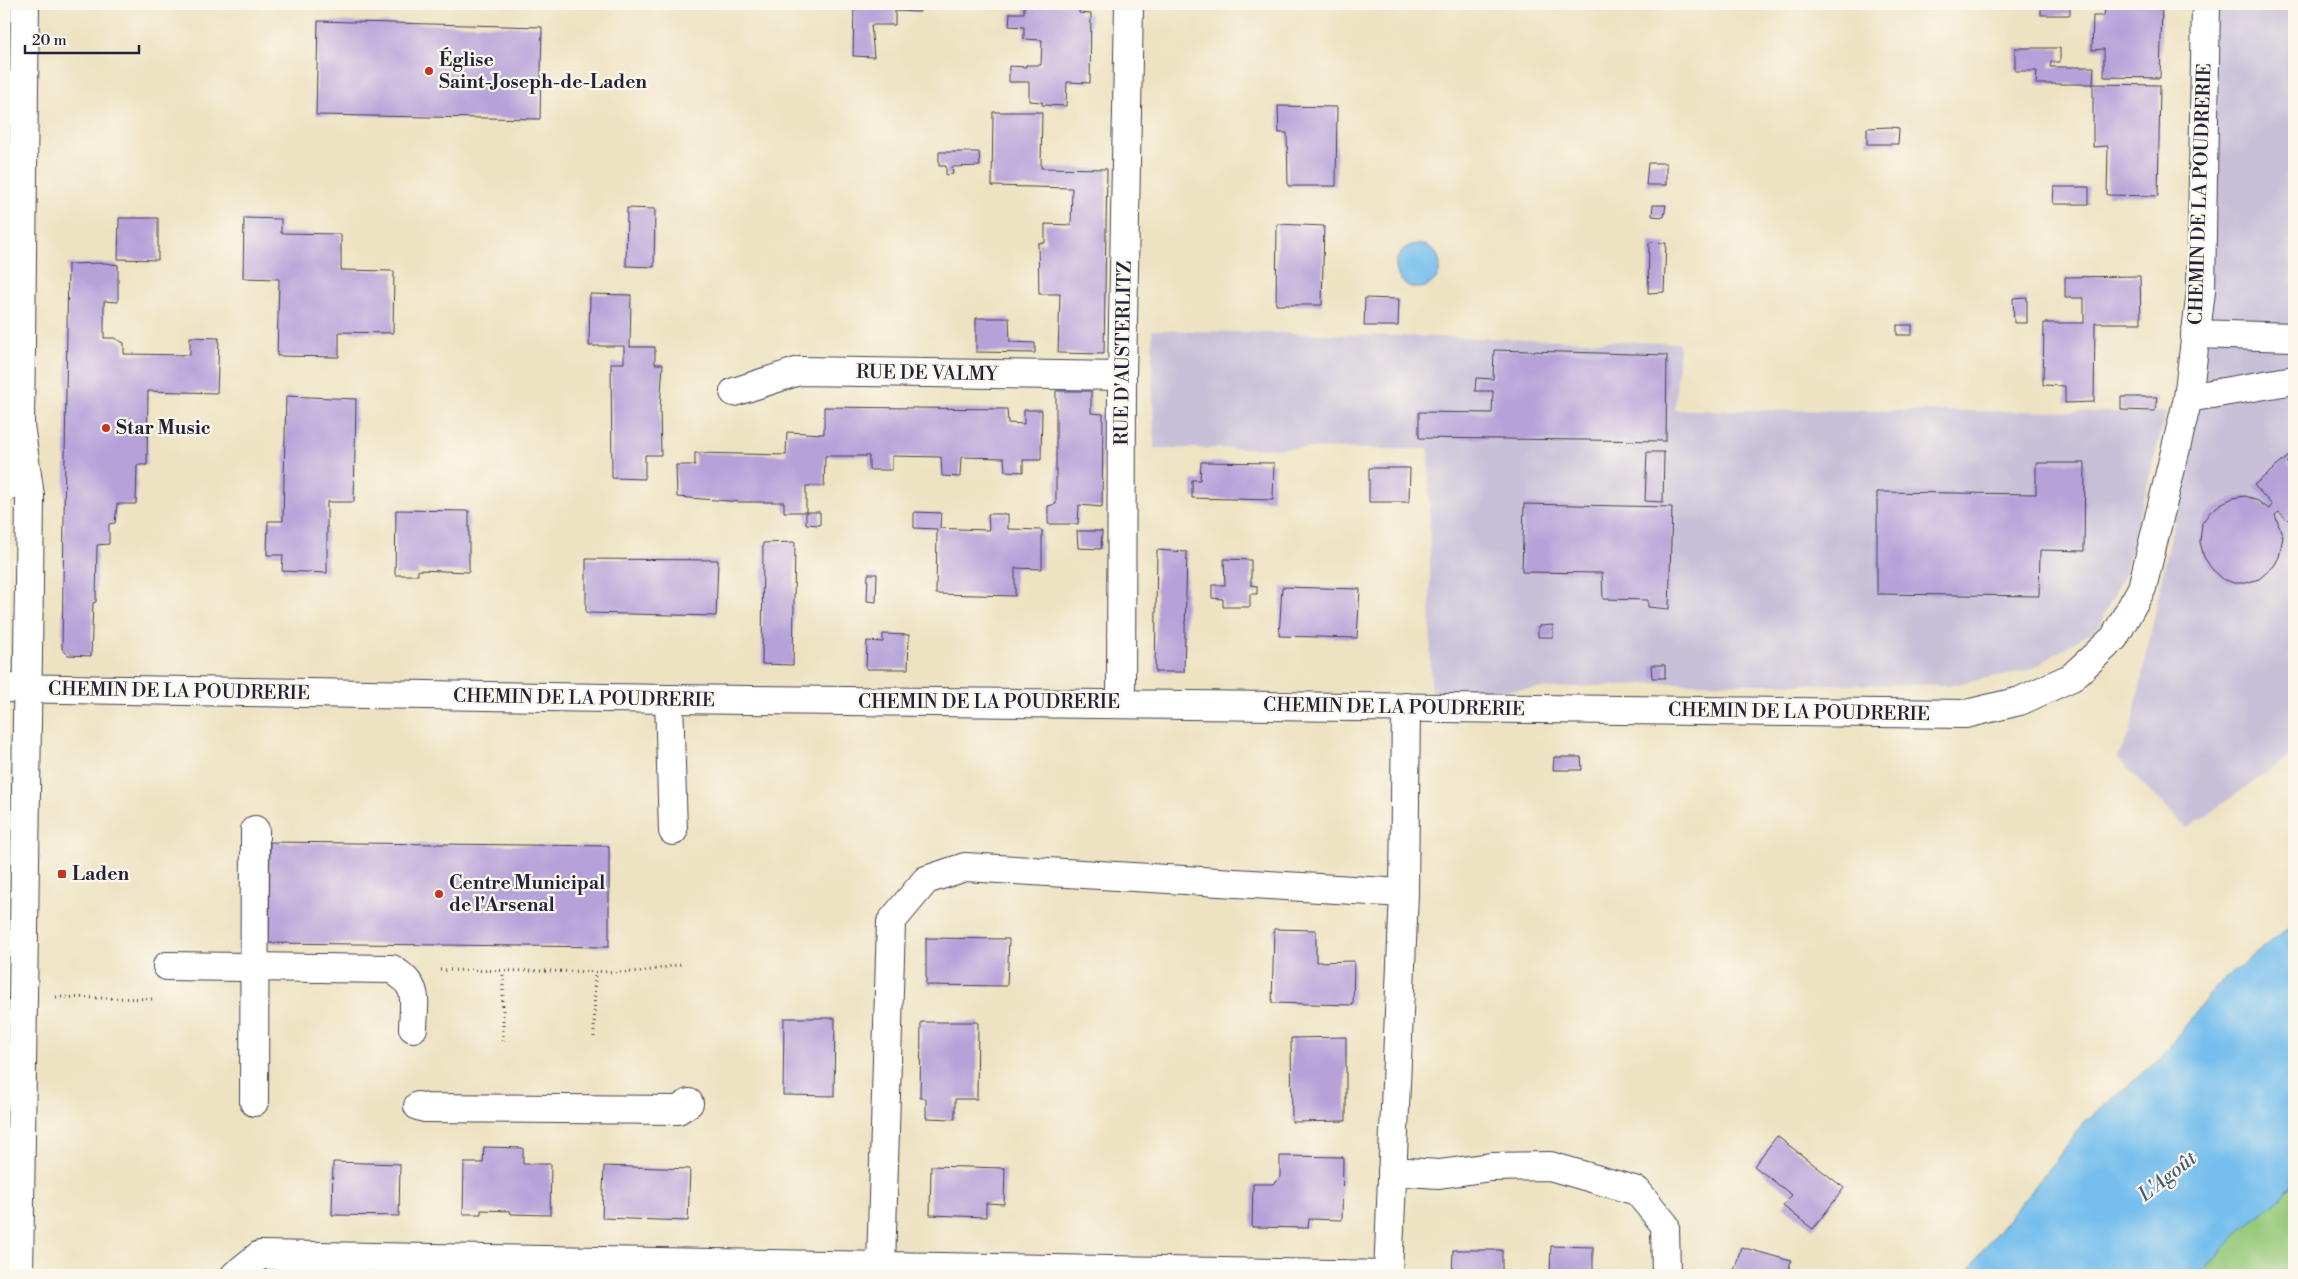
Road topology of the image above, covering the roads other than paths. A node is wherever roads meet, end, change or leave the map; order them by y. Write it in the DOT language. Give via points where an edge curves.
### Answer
graph roads {
  1 [pos="26,4"];
  2 [pos="1129,4"];
  3 [pos="2206,4"];
  4 [pos="14,86"];
  5 [pos="2195,334"];
  6 [pos="2294,337"];
  7 [pos="1122,376"];
  8 [pos="2294,380"];
  9 [pos="734,392"];
  10 [pos="2188,398"];
  11 [pos="20,425"];
  12 [pos="4,489"];
  13 [pos="16,689"];
  14 [pos="669,699"];
  15 [pos="1121,703"];
  16 [pos="1406,707"];
  17 [pos="255,830"];
  18 [pos="673,831"];
  19 [pos="1404,893"];
  20 [pos="168,966"];
  21 [pos="255,968"];
  22 [pos="413,1028"];
  23 [pos="254,1102"];
  24 [pos="689,1103"];
  25 [pos="418,1106"];
  26 [pos="1392,1171"];
  27 [pos="881,1266"];
  28 [pos="493,1267"];
  29 [pos="800,1270"];
  30 [pos="1100,1273"];
  31 [pos="14,1274"];
  32 [pos="235,1275"];
  33 [pos="1388,1275"];
  34 [pos="1666,1275"];
  1 -- 4 [label="street"];
  2 -- 7 [label="street, RUE D'AUSTERLITZ"];
  3 -- 5 [label="street, CHEMIN DE LA POUDRERIE" via="2201,291"];
  4 -- 11 [label="street"];
  5 -- 6 [label="street"];
  5 -- 10 [label="street, CHEMIN DE LA POUDRERIE"];
  7 -- 9 [label="street, RUE DE VALMY" via="799,371"];
  7 -- 15 [label="street, RUE D'AUSTERLITZ"];
  8 -- 10 [label="street"];
  10 -- 16 [label="street, CHEMIN DE LA POUDRERIE" via="2142,588 2114,638 2072,677 2020,700 1966,714"];
  11 -- 12 [label="street"];
  11 -- 13 [label="street" via="30,496"];
  13 -- 14 [label="street, CHEMIN DE LA POUDRERIE"];
  13 -- 31 [label="street"];
  14 -- 15 [label="street, CHEMIN DE LA POUDRERIE"];
  14 -- 18 [label="street"];
  15 -- 16 [label="street, CHEMIN DE LA POUDRERIE"];
  16 -- 19 [label="street"];
  17 -- 21 [label="street"];
  19 -- 26 [label="street"];
  19 -- 27 [label="street" via="965,867 926,880 891,922"];
  20 -- 21 [label="street"];
  21 -- 22 [label="street" via="392,969 407,979 414,992"];
  21 -- 23 [label="street"];
  24 -- 25 [label="street" via="678,1110"];
  26 -- 33 [label="street"];
  26 -- 34 [label="street" via="1439,1174 1491,1166 1550,1166 1637,1191 1665,1225"];
  27 -- 29 [label="street"];
  27 -- 30 [label="street"];
  28 -- 29 [label="street"];
  28 -- 32 [label="street" via="260,1255"];
  30 -- 33 [label="street"];
}
